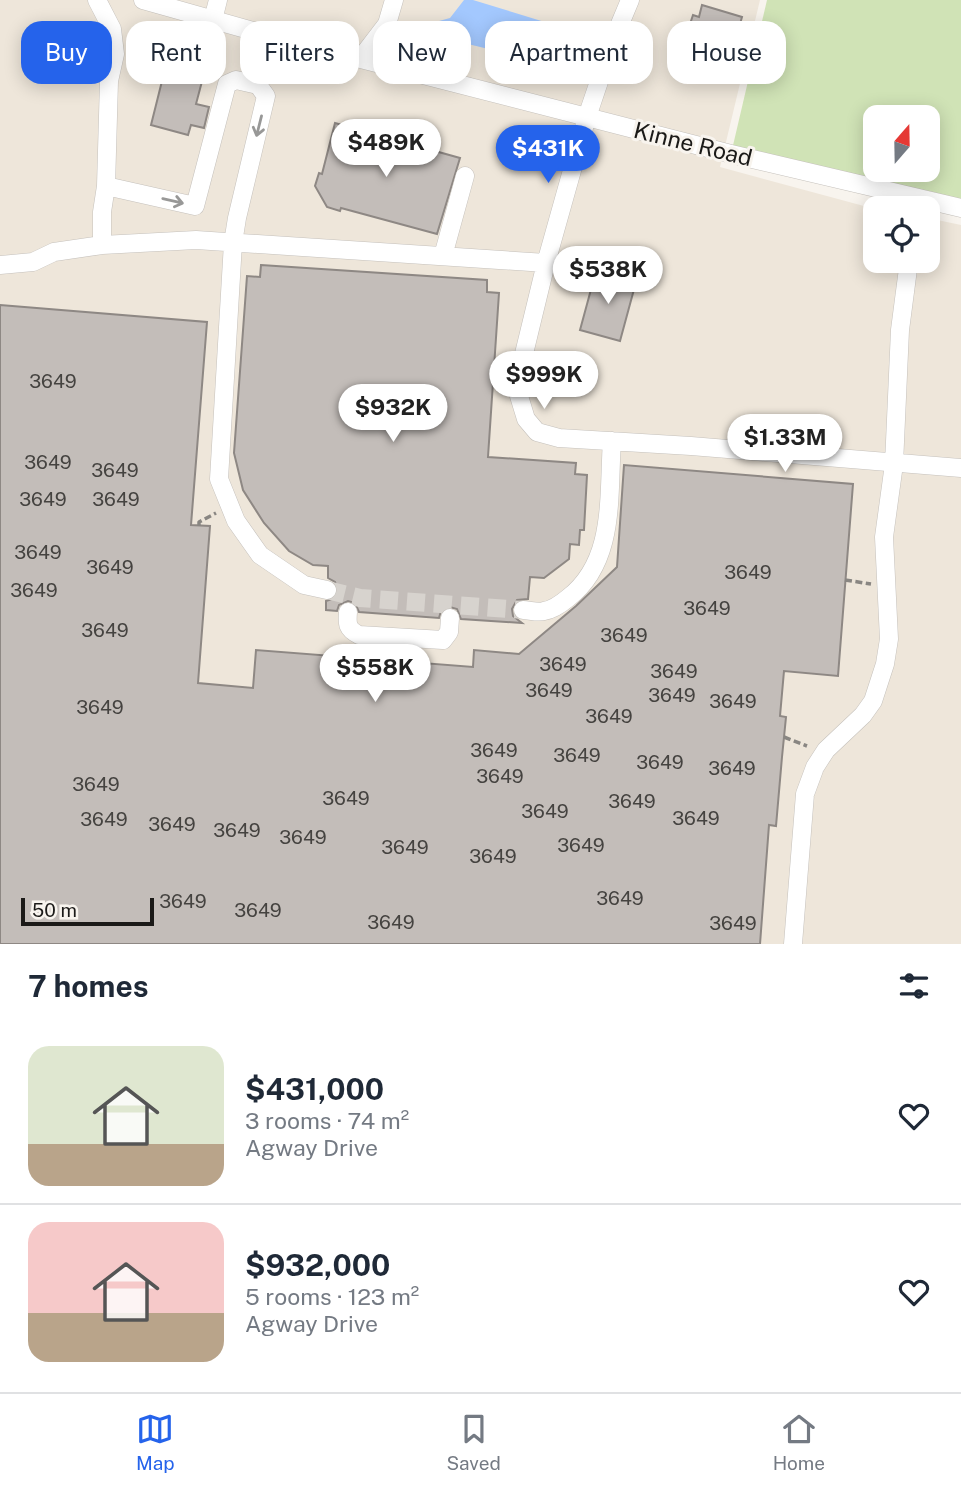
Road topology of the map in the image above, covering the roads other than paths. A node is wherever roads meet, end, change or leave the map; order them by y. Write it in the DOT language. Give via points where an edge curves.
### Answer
graph roads {
  1 [pos="97,0"];
  2 [pos="143,0"];
  3 [pos="218,0"];
  4 [pos="394,0"];
  5 [pos="631,0"];
  6 [pos="213,20"];
  7 [pos="388,21"];
  8 [pos="373,42"];
  9 [pos="361,58"];
  10 [pos="373,61"];
  11 [pos="461,84"];
  12 [pos="587,117"];
  13 [pos="465,176"];
  14 [pos="106,186"];
  15 [pos="894,196"];
  16 [pos="940,205"];
  17 [pos="961,208"];
  18 [pos="233,243"];
  19 [pos="102,244"];
  20 [pos="443,256"];
  21 [pos="546,263"];
  22 [pos="0,265"];
  23 [pos="907,273"];
  24 [pos="612,441"];
  25 [pos="894,464"];
  26 [pos="961,468"];
  27 [pos="327,590"];
  28 [pos="523,610"];
  29 [pos="348,612"];
  30 [pos="450,618"];
  31 [pos="793,944"];
  1 -- 14 [label="street" via="112,29 115,54 109,81"];
  2 -- 6 [label="street, Kinne Road"];
  3 -- 6 [label="street"];
  4 -- 7 [label="street"];
  5 -- 12 [label="street"];
  6 -- 9 [label="street, Kinne Road"];
  8 -- 9 [label="street"];
  9 -- 10 [label="street, Kinne Road"];
  11 -- 12 [label="street, Kinne Road"];
  12 -- 15 [label="street, Kinne Road"];
  12 -- 21 [label="street"];
  13 -- 20 [label="street"];
  14 -- 18 [label="street, one-way" via="195,206 227,84 236,80 258,85 266,96"];
  14 -- 19 [label="street"];
  16 -- 17 [label="street, Kinne Road"];
  18 -- 19 [label="street"];
  18 -- 20 [label="street"];
  18 -- 27 [label="street" via="219,479 236,521 260,555 304,585"];
  19 -- 22 [label="street" via="54,252 33,262"];
  20 -- 21 [label="street"];
  21 -- 24 [label="street" via="521,366 519,396 526,419 537,432 559,438"];
  23 -- 25 [label="street"];
  24 -- 25 [label="street"];
  24 -- 28 [label="street" via="605,541 595,567 563,602 544,611"];
  25 -- 26 [label="street"];
  25 -- 31 [label="street" via="884,537 889,639 879,688 863,715 826,750 806,794"];
  29 -- 30 [label="street" via="347,625 359,635 443,640"];
}
